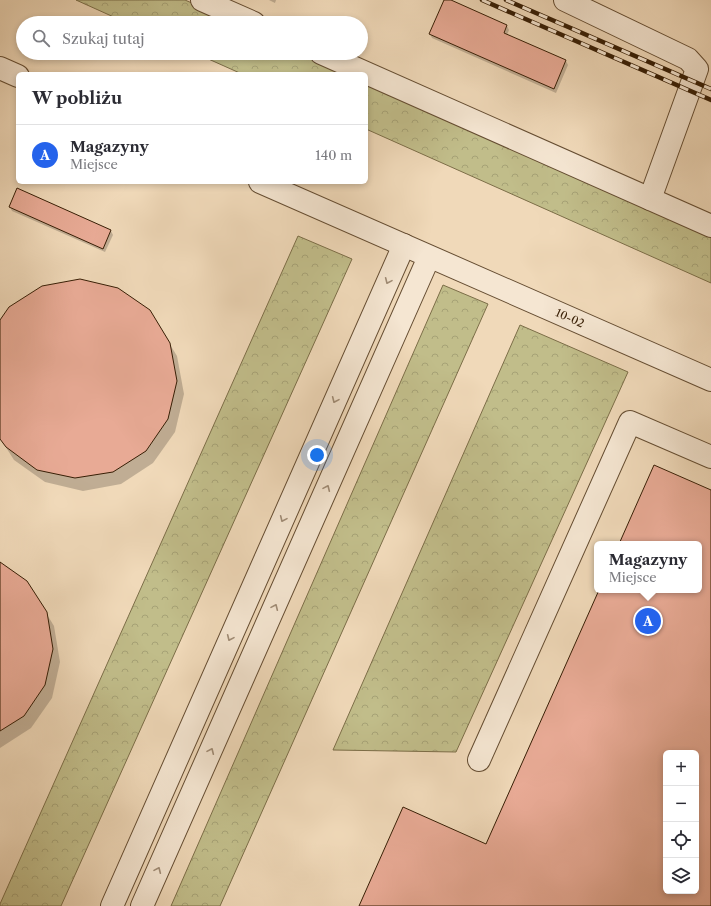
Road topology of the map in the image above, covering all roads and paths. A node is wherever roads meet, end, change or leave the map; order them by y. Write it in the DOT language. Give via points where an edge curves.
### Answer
graph roads {
  1 [pos="202,0"];
  2 [pos="565,0"];
  3 [pos="238,16"];
  4 [pos="337,60"];
  5 [pos="0,68"];
  6 [pos="364,72"];
  7 [pos="368,74"];
  8 [pos="16,75"];
  9 [pos="265,184"];
  10 [pos="650,199"];
  11 [pos="711,226"];
  12 [pos="404,245"];
  13 [pos="430,256"];
  14 [pos="711,380"];
  15 [pos="711,457"];
  16 [pos="479,760"];
  17 [pos="112,906"];
  18 [pos="142,906"];
  1 -- 3 [label="lane"];
  2 -- 10 [label="lane" via="688,59 697,69"];
  4 -- 6 [label="lane"];
  5 -- 8 [label="lane"];
  7 -- 10 [label="lane"];
  9 -- 12 [label="lane, 10-02"];
  10 -- 11 [label="lane"];
  12 -- 13 [label="lane, 10-02"];
  12 -- 17 [label="lane, one-way"];
  13 -- 14 [label="lane, 10-02"];
  18 -- 13 [label="lane, one-way"];
  15 -- 16 [label="lane" via="630,422"];
}
